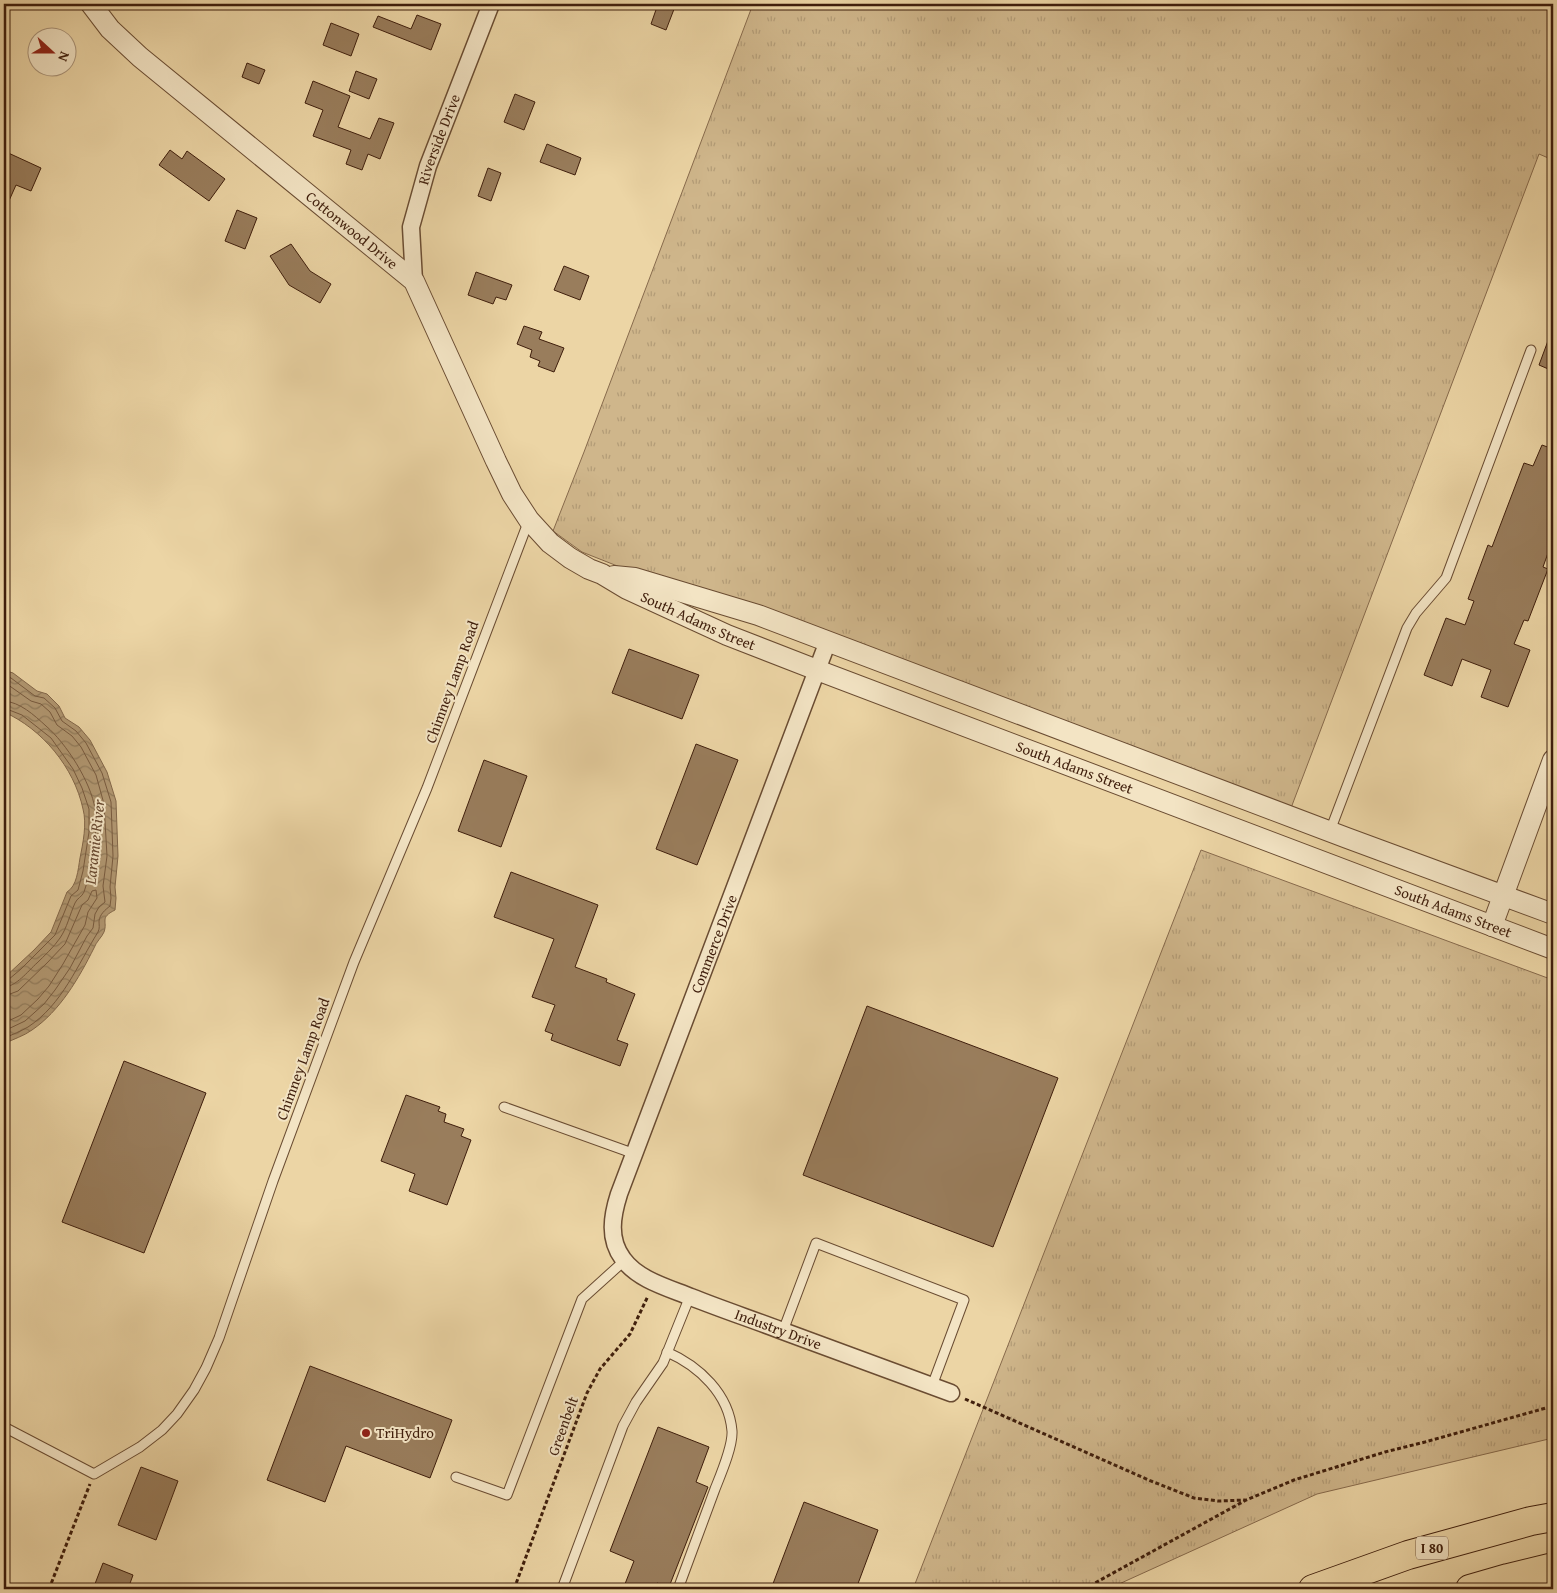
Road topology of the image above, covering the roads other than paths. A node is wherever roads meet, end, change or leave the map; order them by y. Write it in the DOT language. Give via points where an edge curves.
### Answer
graph roads {
  1 [pos="91,4"];
  2 [pos="491,4"];
  3 [pos="414,281"];
  4 [pos="1531,350"];
  5 [pos="529,520"];
  6 [pos="602,574"];
  7 [pos="828,641"];
  8 [pos="817,670"];
  9 [pos="1553,760"];
  10 [pos="1330,831"];
  11 [pos="1504,895"];
  12 [pos="1553,914"];
  13 [pos="1492,926"];
  14 [pos="1553,949"];
  15 [pos="504,1107"];
  16 [pos="634,1154"];
  17 [pos="620,1254"];
  18 [pos="690,1296"];
  19 [pos="782,1331"];
  20 [pos="667,1352"];
  21 [pos="932,1386"];
  22 [pos="951,1393"];
  23 [pos="4,1427"];
  24 [pos="456,1477"];
  25 [pos="1553,1516"];
  26 [pos="1553,1567"];
  27 [pos="1553,1582"];
  28 [pos="562,1589"];
  29 [pos="678,1589"];
  30 [pos="1313,1589"];
  31 [pos="1470,1589"];
  32 [pos="1518,1589"];
  1 -- 3 [label="street, Cottonwood Drive" via="110,29 140,57"];
  2 -- 3 [label="street, Riverside Drive" via="428,166 411,227"];
  3 -- 5 [label="street, Cottonwood Drive" via="496,461"];
  4 -- 10 [label="lane" via="1446,578 1407,628"];
  5 -- 6 [label="street, South Adams Street" via="550,543 570,558"];
  5 -- 23 [label="lane, Chimney Lamp Road" via="430,780 350,971 219,1338 194,1390 162,1430 94,1474"];
  6 -- 7 [label="street, South Adams Street" via="635,578 732,606"];
  6 -- 8 [label="street, South Adams Street" via="627,589 727,635"];
  7 -- 8 [label="street, Commerce Drive"];
  7 -- 10 [label="street, South Adams Street"];
  8 -- 13 [label="street, South Adams Street"];
  8 -- 16 [label="street, Commerce Drive"];
  9 -- 11 [label="street"];
  10 -- 11 [label="street, South Adams Street"];
  11 -- 12 [label="street, South Adams Street"];
  11 -- 13 [label="street"];
  13 -- 14 [label="street, South Adams Street"];
  15 -- 16 [label="lane"];
  16 -- 17 [label="street, Commerce Drive" via="613,1212 612,1232"];
  17 -- 18 [label="street, Industry Drive" via="638,1273"];
  17 -- 24 [label="lane" via="582,1299 507,1495"];
  18 -- 19 [label="street, Industry Drive"];
  18 -- 20 [label="lane"];
  19 -- 21 [label="street, Industry Drive"];
  19 -- 21 [label="lane" via="816,1243 964,1300"];
  20 -- 28 [label="lane" via="623,1426"];
  20 -- 29 [label="lane" via="698,1370 720,1395 732,1432 726,1459"];
  21 -- 22 [label="street, Industry Drive"];
  25 -- 30 [label="highway, I 80" via="1408,1555"];
  26 -- 31 [label="highway"];
  27 -- 32 [label="highway"];
}
